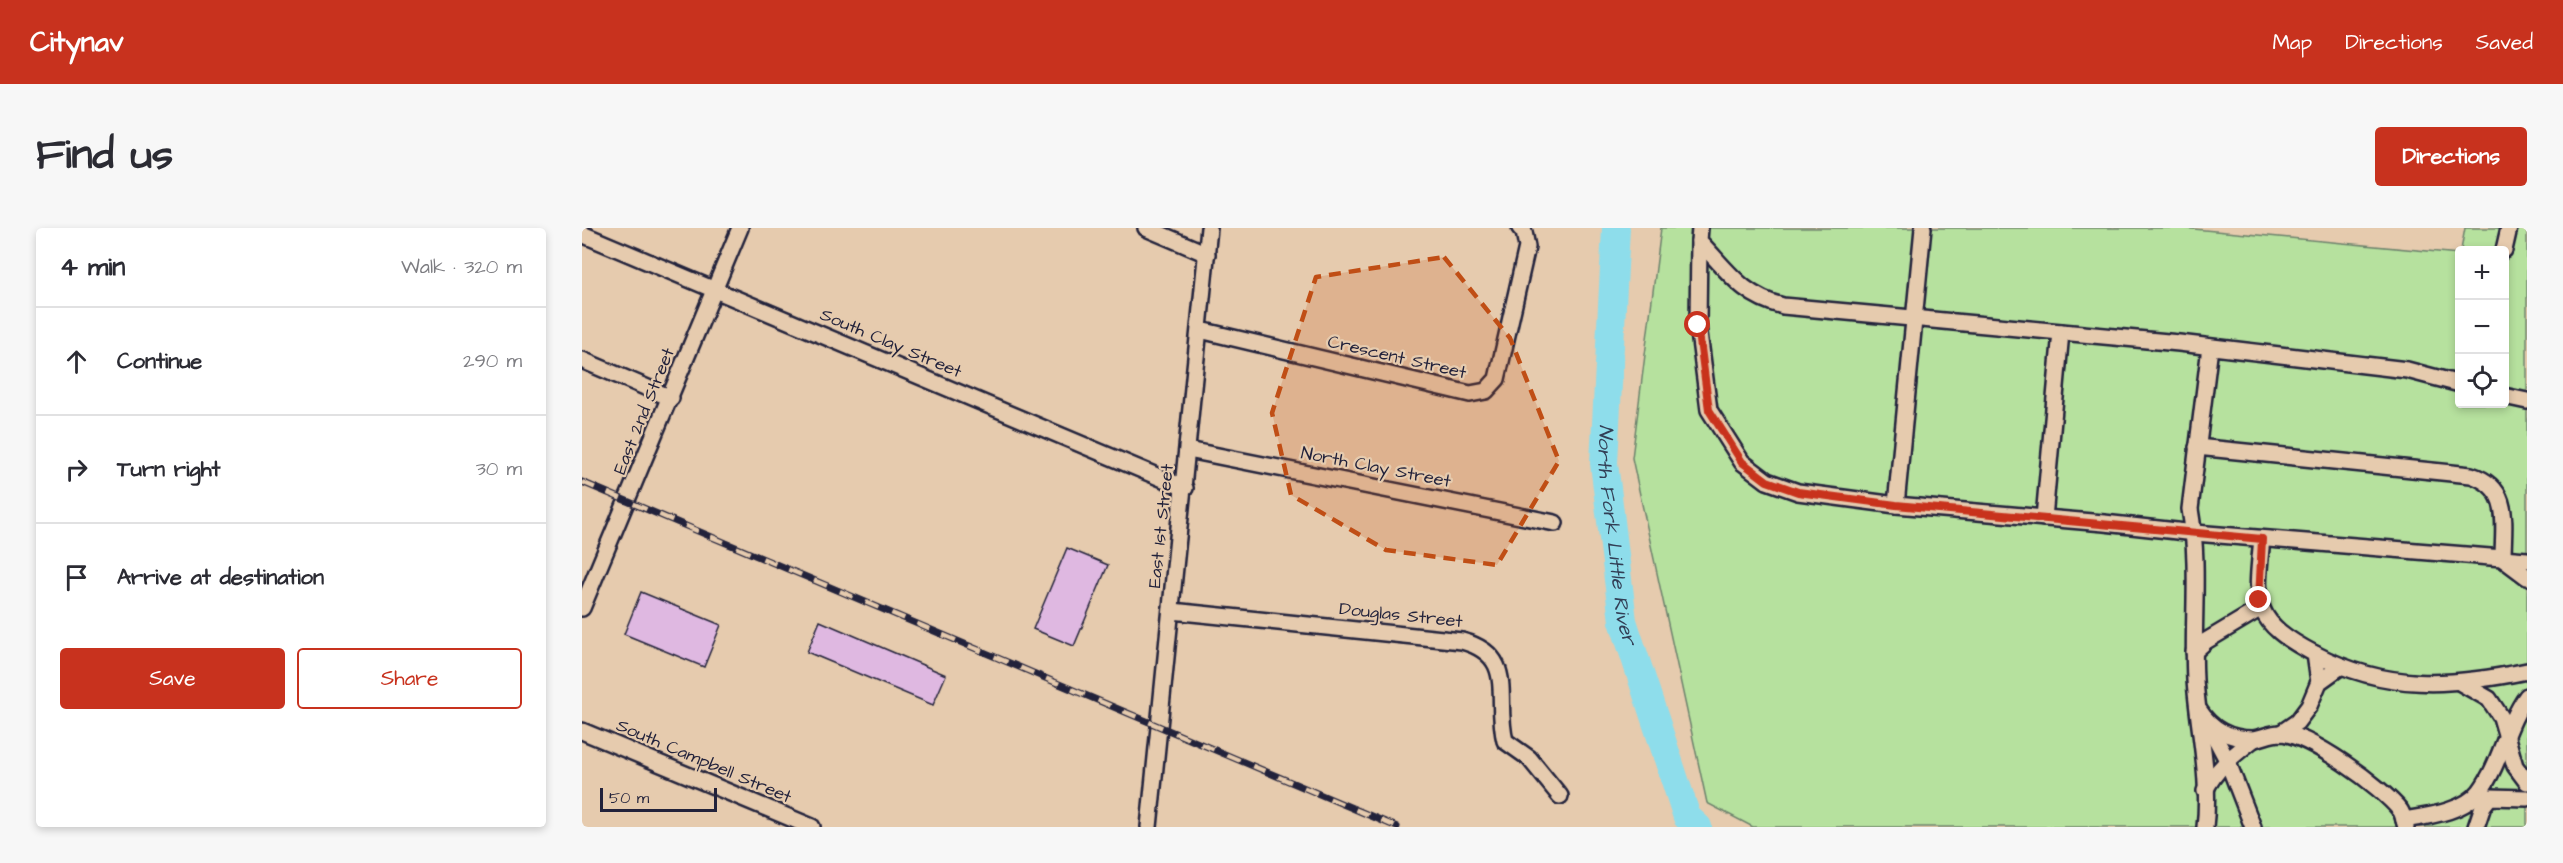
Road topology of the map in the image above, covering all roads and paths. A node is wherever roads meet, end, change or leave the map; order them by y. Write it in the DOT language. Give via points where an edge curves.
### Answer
graph roads {
  1 [pos="740,228"];
  2 [pos="1146,228"];
  3 [pos="1209,228"];
  4 [pos="1520,228"];
  5 [pos="1923,228"];
  6 [pos="2509,228"];
  7 [pos="582,234"];
  8 [pos="1699,235"];
  9 [pos="2506,246"];
  10 [pos="1207,254"];
  11 [pos="715,290"];
  12 [pos="1915,318"];
  13 [pos="1200,330"];
  14 [pos="2061,332"];
  15 [pos="2210,347"];
  16 [pos="582,360"];
  17 [pos="2455,383"];
  18 [pos="2509,397"];
  19 [pos="671,398"];
  20 [pos="2527,401"];
  21 [pos="2197,447"];
  22 [pos="1188,450"];
  23 [pos="1185,488"];
  24 [pos="1896,505"];
  25 [pos="2044,518"];
  26 [pos="1555,523"];
  27 [pos="2195,533"];
  28 [pos="2262,539"];
  29 [pos="2503,559"];
  30 [pos="2527,560"];
  31 [pos="2527,577"];
  32 [pos="582,608"];
  33 [pos="2261,608"];
  34 [pos="1172,611"];
  35 [pos="2194,652"];
  36 [pos="2316,654"];
  37 [pos="2340,667"];
  38 [pos="2527,672"];
  39 [pos="2319,682"];
  40 [pos="2461,683"];
  41 [pos="2527,696"];
  42 [pos="2198,708"];
  43 [pos="2208,724"];
  44 [pos="582,731"];
  45 [pos="2282,733"];
  46 [pos="2506,733"];
  47 [pos="2254,739"];
  48 [pos="2227,760"];
  49 [pos="2527,782"];
  50 [pos="2205,791"];
  51 [pos="1560,796"];
  52 [pos="2527,798"];
  53 [pos="2405,823"];
  54 [pos="812,827"];
  55 [pos="1149,827"];
  56 [pos="2205,827"];
  57 [pos="2253,827"];
  58 [pos="2476,827"];
  1 -- 11 [label="street, East 2nd Street"];
  2 -- 10 [label="street"];
  3 -- 10 [label="street, East 1st Street"];
  4 -- 13 [label="street, Crescent Street" via="1527,247 1497,379 1486,391 1470,394"];
  5 -- 12 [label="street"];
  6 -- 9 [label="street"];
  7 -- 11 [label="street, South Clay Street"];
  8 -- 12 [label="street" via="1750,294 1762,301"];
  8 -- 24 [label="street" via="1698,325 1709,410 1742,462 1767,481 1798,492"];
  10 -- 13 [label="street, East 1st Street"];
  11 -- 19 [label="street, East 2nd Street"];
  11 -- 23 [label="street, South Clay Street"];
  12 -- 14 [label="street"];
  12 -- 24 [label="street"];
  13 -- 22 [label="street, East 1st Street"];
  14 -- 15 [label="street"];
  14 -- 25 [label="street"];
  15 -- 17 [label="street" via="2407,370"];
  15 -- 21 [label="street"];
  16 -- 19 [label="street"];
  18 -- 20 [label="street"];
  19 -- 32 [label="street, East 2nd Street"];
  21 -- 27 [label="street" via="2190,509"];
  21 -- 29 [label="street" via="2363,462 2488,480 2502,503"];
  22 -- 23 [label="street, East 1st Street"];
  22 -- 26 [label="street, North Clay Street"];
  23 -- 34 [label="street, East 1st Street"];
  24 -- 25 [label="street"];
  25 -- 27 [label="street"];
  27 -- 28 [label="street"];
  27 -- 35 [label="street"];
  28 -- 29 [label="street"];
  28 -- 33 [label="street"];
  29 -- 30 [label="street"];
  29 -- 31 [label="street"];
  33 -- 35 [label="street"];
  33 -- 36 [label="street" via="2281,634"];
  34 -- 51 [label="street, Douglas Street" via="1481,646 1498,669 1505,741 1529,758"];
  34 -- 55 [label="street, East 1st Street"];
  35 -- 42 [label="street"];
  36 -- 37 [label="street"];
  36 -- 39 [label="street"];
  37 -- 39 [label="street"];
  37 -- 40 [label="street" via="2411,683"];
  38 -- 40 [label="street"];
  39 -- 45 [label="street" via="2309,706"];
  40 -- 46 [label="street" via="2489,699"];
  41 -- 46 [label="street"];
  42 -- 43 [label="street"];
  42 -- 50 [label="street"];
  43 -- 47 [label="street" via="2232,737"];
  43 -- 48 [label="street"];
  44 -- 54 [label="street, South Campbell Street"];
  45 -- 47 [label="street"];
  45 -- 53 [label="street" via="2315,746 2354,769 2386,796 2401,812"];
  46 -- 49 [label="street" via="2515,766"];
  46 -- 53 [label="street" via="2479,792 2459,806"];
  47 -- 48 [label="street"];
  48 -- 50 [label="street"];
  48 -- 57 [label="street"];
  50 -- 56 [label="street"];
  52 -- 58 [label="street" via="2490,798"];
}
